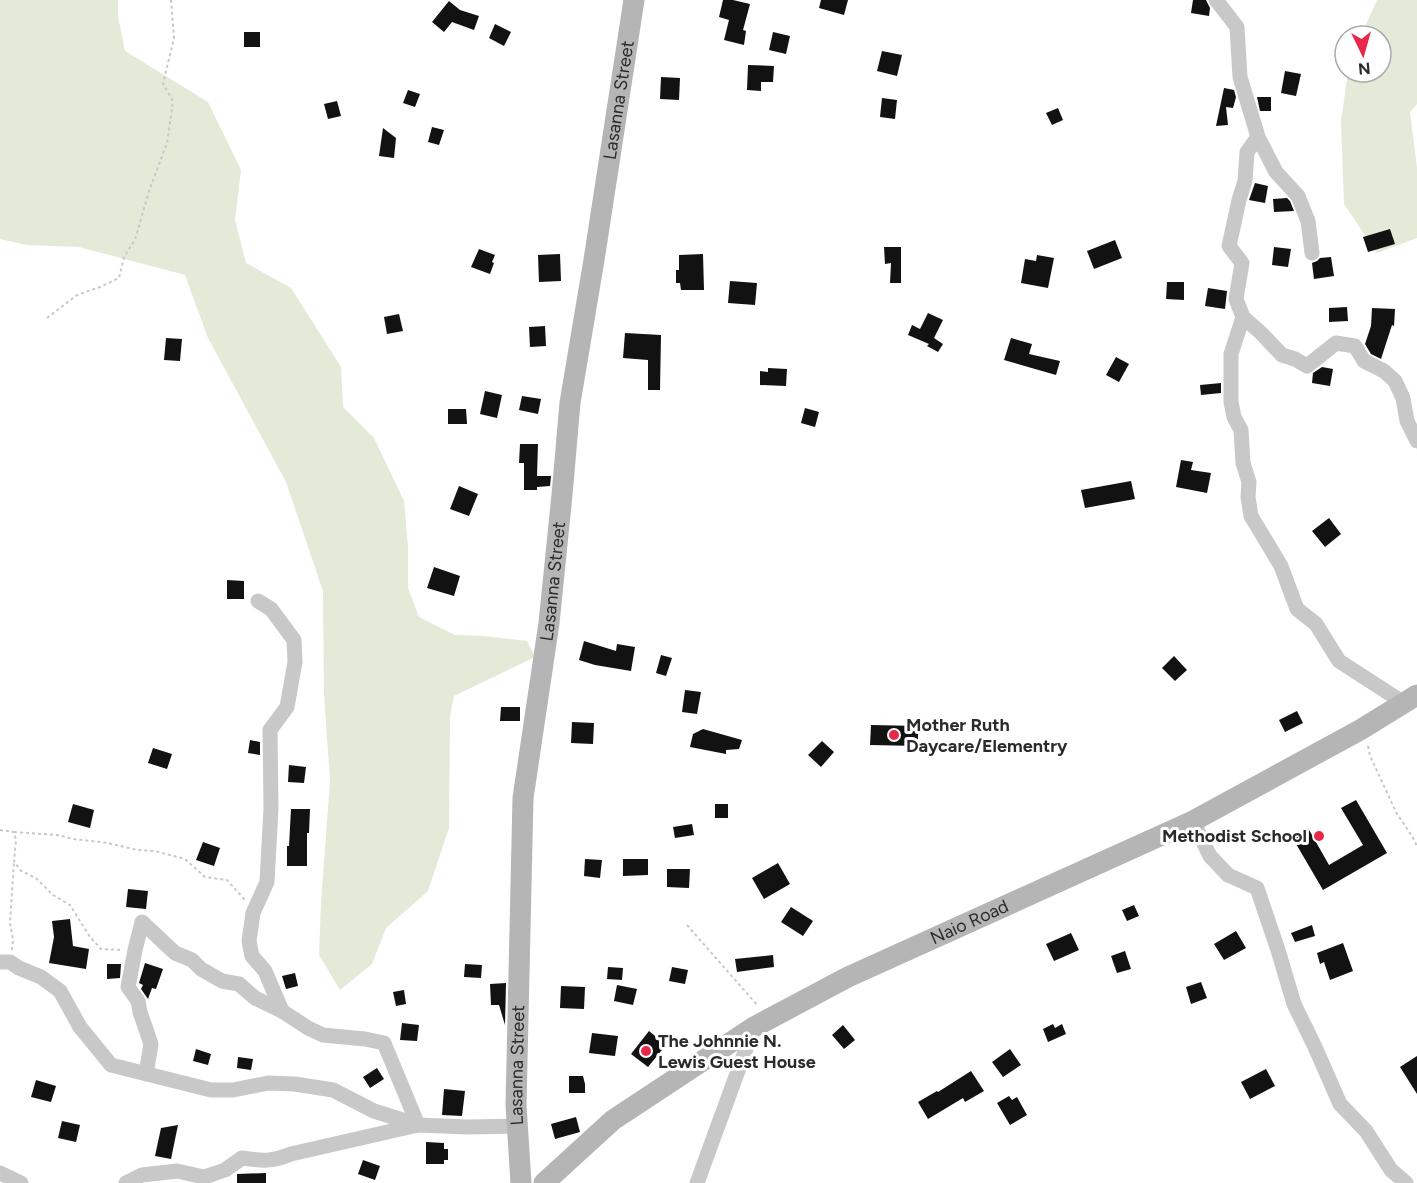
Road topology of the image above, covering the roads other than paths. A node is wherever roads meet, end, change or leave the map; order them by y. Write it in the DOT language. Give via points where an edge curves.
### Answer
graph roads {
  1 [pos="634,0"];
  2 [pos="1216,0"];
  3 [pos="1258,137"];
  4 [pos="1312,253"];
  5 [pos="1243,317"];
  6 [pos="1417,441"];
  7 [pos="258,600"];
  8 [pos="1410,699"];
  9 [pos="1193,821"];
  10 [pos="5,962"];
  11 [pos="282,1011"];
  12 [pos="754,1027"];
  13 [pos="146,1074"];
  14 [pos="418,1125"];
  15 [pos="518,1126"];
  16 [pos="0,1173"];
  17 [pos="520,1174"];
  18 [pos="547,1180"];
  19 [pos="21,1183"];
  20 [pos="126,1183"];
  21 [pos="697,1183"];
  22 [pos="1406,1183"];
  1 -- 15 [label="street, Lasanna Street" via="570,403 549,623 523,798"];
  2 -- 3 [label="street" via="1237,27 1240,76"];
  3 -- 4 [label="street" via="1276,172 1298,196 1308,221"];
  3 -- 5 [label="street" via="1247,152 1245,181 1229,246 1242,263 1236,299"];
  5 -- 6 [label="street" via="1282,355 1307,366 1336,343 1355,346 1364,361 1395,381"];
  5 -- 8 [label="street" via="1231,354 1232,402 1241,430 1251,516 1281,566 1297,609 1316,624 1339,661"];
  7 -- 11 [label="street" via="271,609 294,640 295,662 287,707 270,730 267,882 253,913 249,941 252,956 265,971"];
  8 -- 9 [label="street, Naio Road"];
  9 -- 12 [label="street, Naio Road" via="848,977"];
  9 -- 22 [label="street" via="1210,856 1228,875 1257,888 1294,1004 1340,1104 1366,1131 1391,1170"];
  10 -- 13 [label="street" via="41,977 60,991 80,1027 111,1065"];
  11 -- 13 [label="street" via="255,998 239,984 222,981 201,969 176,953 142,922 128,987 138,1001 151,1044"];
  11 -- 14 [label="street" via="323,1035 384,1043"];
  12 -- 18 [label="street, Naio Road" via="613,1120"];
  12 -- 21 [label="street"];
  13 -- 14 [label="street" via="212,1089 233,1090 268,1083 333,1090 374,1111"];
  14 -- 15 [label="street"];
  14 -- 20 [label="street" via="276,1160 242,1158 225,1170 204,1177 177,1171 142,1175"];
  15 -- 17 [label="street, Lasanna Street"];
  16 -- 19 [label="street"];
  17 -- 18 [label="street, Lasanna Street"];
}
